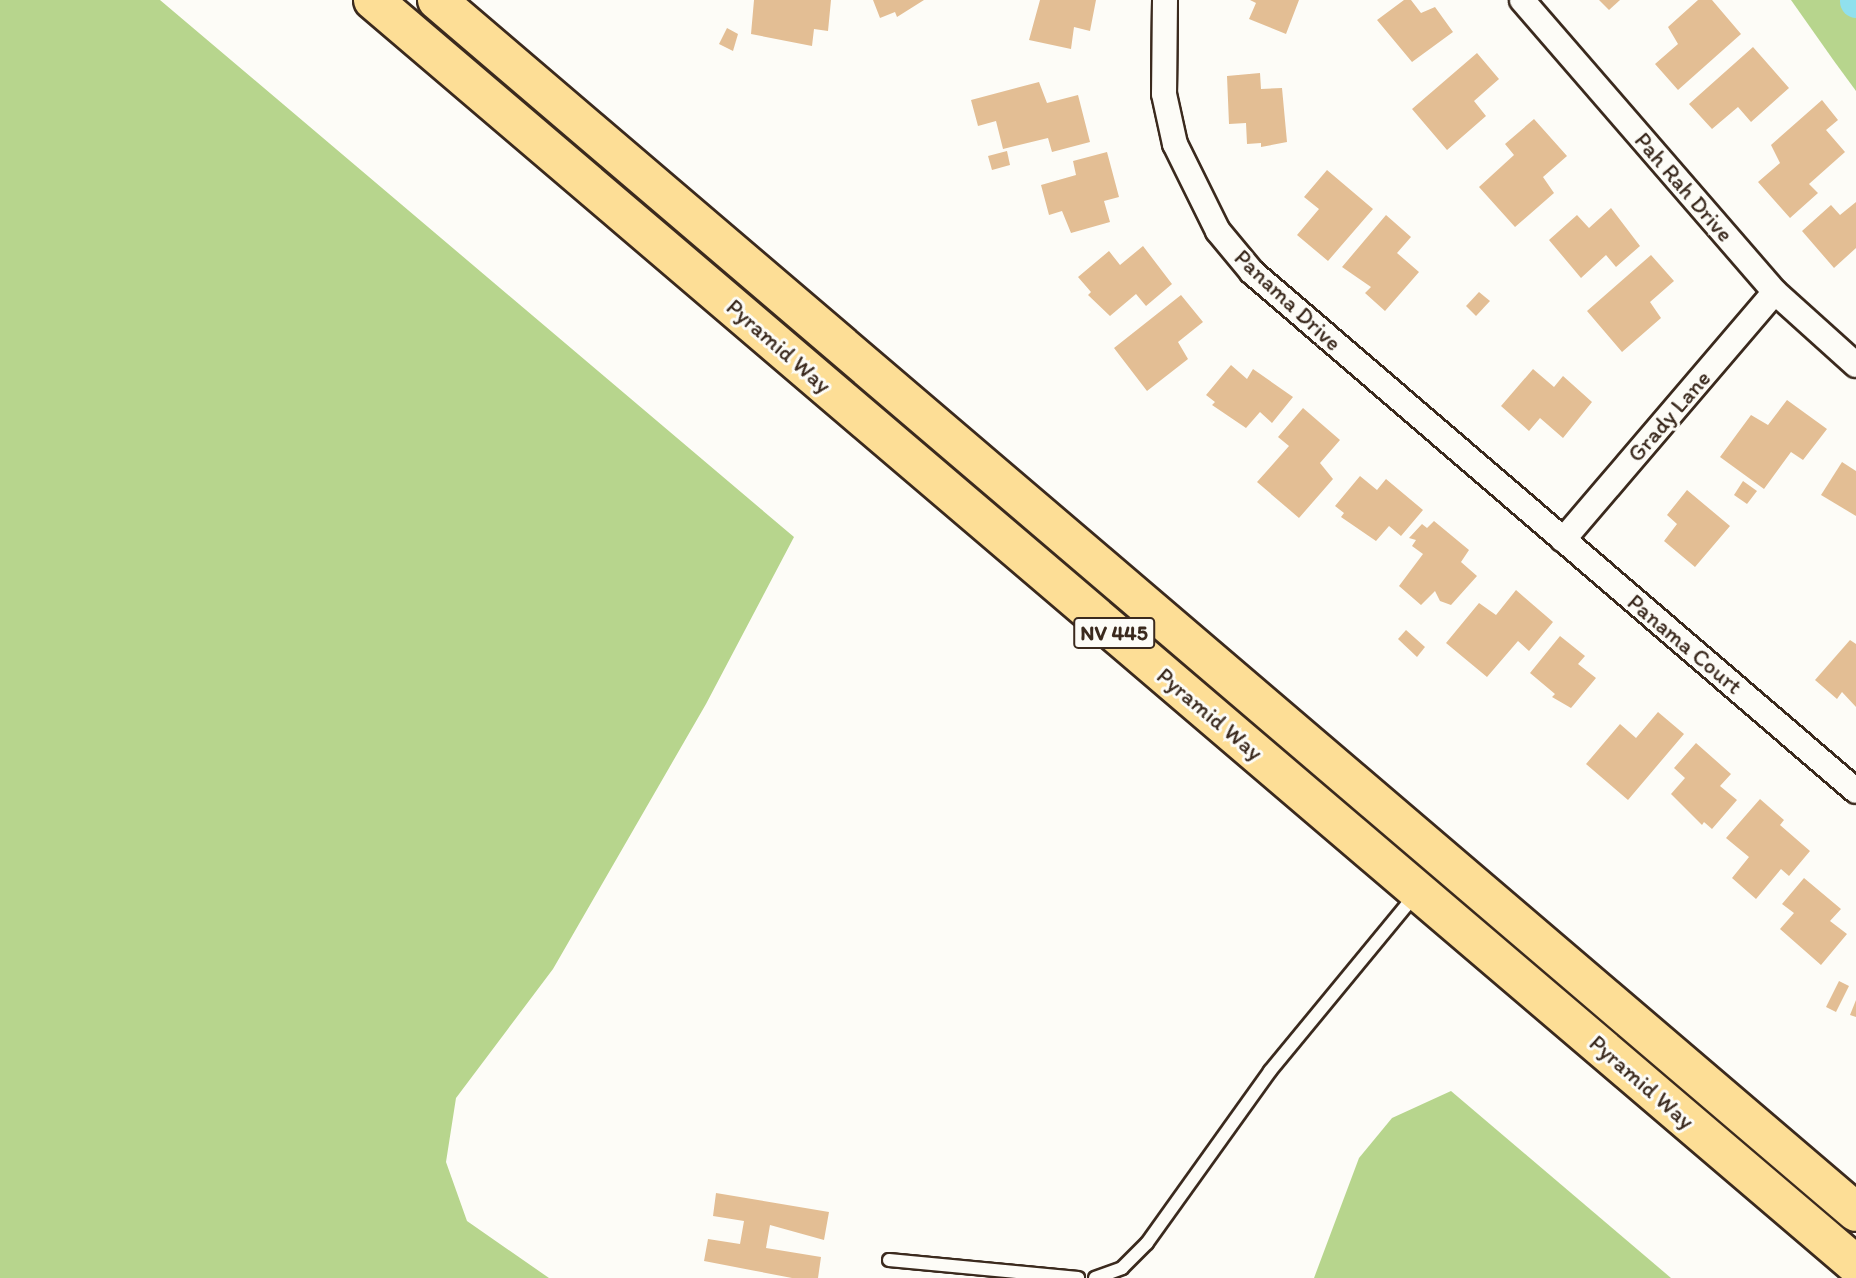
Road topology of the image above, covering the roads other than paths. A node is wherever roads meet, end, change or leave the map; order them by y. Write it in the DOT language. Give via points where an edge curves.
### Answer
graph roads {
  1 [pos="373,0"];
  2 [pos="437,0"];
  3 [pos="1165,0"];
  4 [pos="1522,0"];
  5 [pos="1775,292"];
  6 [pos="1856,365"];
  7 [pos="1513,498"];
  8 [pos="1563,540"];
  9 [pos="1856,790"];
  10 [pos="1419,890"];
  11 [pos="1856,1212"];
  12 [pos="889,1259"];
  13 [pos="1856,1265"];
  14 [pos="1077,1278"];
  15 [pos="1095,1278"];
  1 -- 10 [label="main road, Pyramid Way / NV 445"];
  2 -- 11 [label="main road, Pyramid Way / NV 445"];
  3 -- 7 [label="street, Panama Drive" via="1161,50 1172,131 1193,188 1218,231 1274,292"];
  4 -- 5 [label="street, Pah Rah Drive"];
  5 -- 6 [label="street, Pah Rah Drive"];
  5 -- 8 [label="street, Grady Lane"];
  7 -- 8 [label="street, Panama Court"];
  8 -- 9 [label="street, Panama Court"];
  10 -- 13 [label="main road, Pyramid Way / NV 445"];
  10 -- 15 [label="lane" via="1270,1071 1147,1243 1122,1268"];
  12 -- 14 [label="lane"];
}
